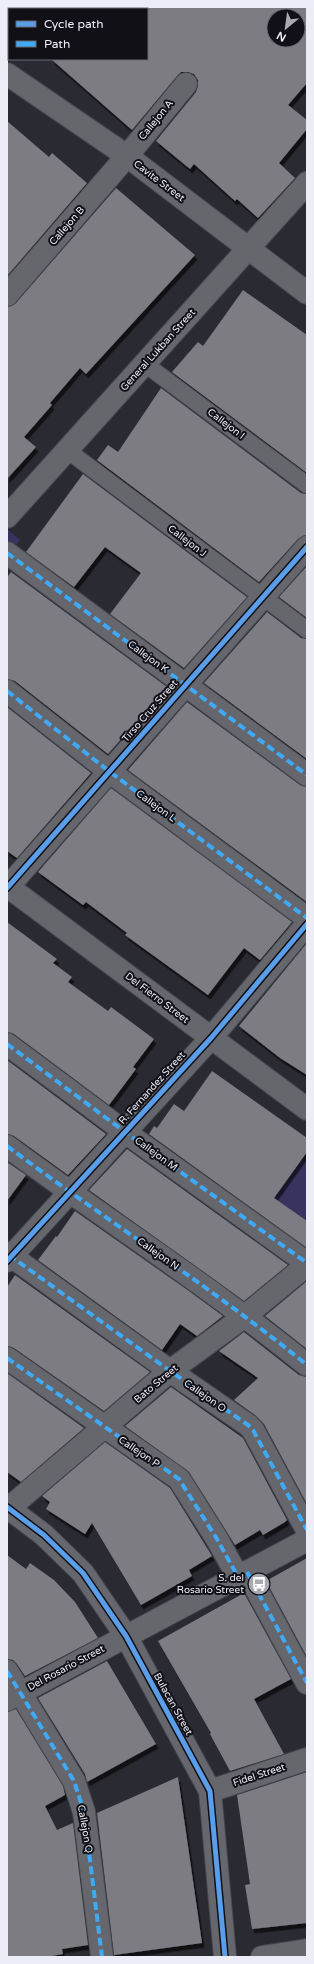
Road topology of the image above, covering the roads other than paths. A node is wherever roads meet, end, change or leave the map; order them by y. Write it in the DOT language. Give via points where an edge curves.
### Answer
graph roads {
  1 [pos="7,74"];
  2 [pos="186,84"];
  3 [pos="127,156"];
  4 [pos="307,183"];
  5 [pos="249,249"];
  6 [pos="307,293"];
  7 [pos="7,295"];
  8 [pos="145,364"];
  9 [pos="67,450"];
  10 [pos="307,485"];
  11 [pos="9,511"];
  12 [pos="307,547"];
  13 [pos="7,553"];
  14 [pos="263,598"];
  15 [pos="307,630"];
  16 [pos="185,684"];
  17 [pos="7,691"];
  18 [pos="110,772"];
  19 [pos="307,775"];
  20 [pos="7,887"];
  21 [pos="307,918"];
  22 [pos="307,924"];
  23 [pos="211,1038"];
  24 [pos="7,1044"];
  25 [pos="307,1109"];
  26 [pos="125,1132"];
  27 [pos="7,1146"];
  28 [pos="70,1193"];
  29 [pos="8,1257"];
  30 [pos="307,1264"];
  31 [pos="245,1316"];
  32 [pos="7,1358"];
  33 [pos="307,1365"];
  34 [pos="170,1372"];
  35 [pos="104,1428"];
  36 [pos="8,1507"];
  37 [pos="307,1530"];
  38 [pos="307,1540"];
  39 [pos="242,1575"];
  40 [pos="126,1636"];
  41 [pos="7,1672"];
  42 [pos="307,1682"];
  43 [pos="13,1696"];
  44 [pos="307,1759"];
  45 [pos="210,1791"];
  46 [pos="307,1950"];
  47 [pos="102,1957"];
  48 [pos="224,1957"];
  49 [pos="262,1957"];
  1 -- 3 [label="street, Cavite Street"];
  2 -- 3 [label="street, Callejon A"];
  3 -- 5 [label="street, Cavite Street"];
  3 -- 7 [label="street, Callejon B"];
  4 -- 5 [label="street, General Lukban Street"];
  5 -- 6 [label="street, Cavite Street"];
  5 -- 8 [label="street, General Lukban Street"];
  8 -- 9 [label="street, General Lukban Street"];
  8 -- 10 [label="lane, Callejon I"];
  9 -- 11 [label="street, General Lukban Street"];
  9 -- 14 [label="lane, Callejon J"];
  12 -- 14 [label="street, Tirso Cruz Street"];
  13 -- 16 [label="street, Callejon K"];
  14 -- 15 [label="lane, Callejon J"];
  14 -- 16 [label="street, Tirso Cruz Street"];
  16 -- 18 [label="street, Tirso Cruz Street"];
  16 -- 19 [label="street, Callejon K"];
  17 -- 18 [label="street, Callejon L"];
  18 -- 20 [label="street, Tirso Cruz Street"];
  18 -- 21 [label="street, Callejon L"];
  20 -- 23 [label="street, Del Fierro Street"];
  22 -- 23 [label="street, R. Fernandez Street"];
  23 -- 25 [label="street, Del Fierro Street"];
  23 -- 26 [label="street, R. Fernandez Street"];
  24 -- 26 [label="street, Callejon M"];
  26 -- 28 [label="street, R. Fernandez Street"];
  26 -- 30 [label="street, Callejon M"];
  27 -- 28 [label="street, Callejon N"];
  28 -- 29 [label="street, R. Fernandez Street"];
  28 -- 31 [label="street, Callejon N"];
  29 -- 34 [label="street, Callejon O"];
  30 -- 31 [label="street, Bato Street"];
  31 -- 33 [label="street, Callejon N"];
  31 -- 34 [label="street, Bato Street"];
  32 -- 35 [label="street, Callejon P"];
  34 -- 35 [label="street, Bato Street"];
  34 -- 37 [label="street, Callejon O" via="253,1430"];
  35 -- 36 [label="street, Bato Street"];
  35 -- 39 [label="street, Callejon P" via="179,1479"];
  36 -- 40 [label="street, Bulacan Street" via="44,1535 83,1573"];
  38 -- 39 [label="street"];
  39 -- 40 [label="street"];
  39 -- 42 [label="street, Callejon P"];
  40 -- 43 [label="street, Del Rosario Street"];
  40 -- 45 [label="street, Bulacan Street"];
  41 -- 43 [label="street, Callejon Q"];
  43 -- 47 [label="street, Callejon Q" via="74,1782 84,1812"];
  44 -- 45 [label="street, Fidel Street"];
  45 -- 48 [label="street, Bulacan Street"];
  46 -- 49 [label="street"];
}
